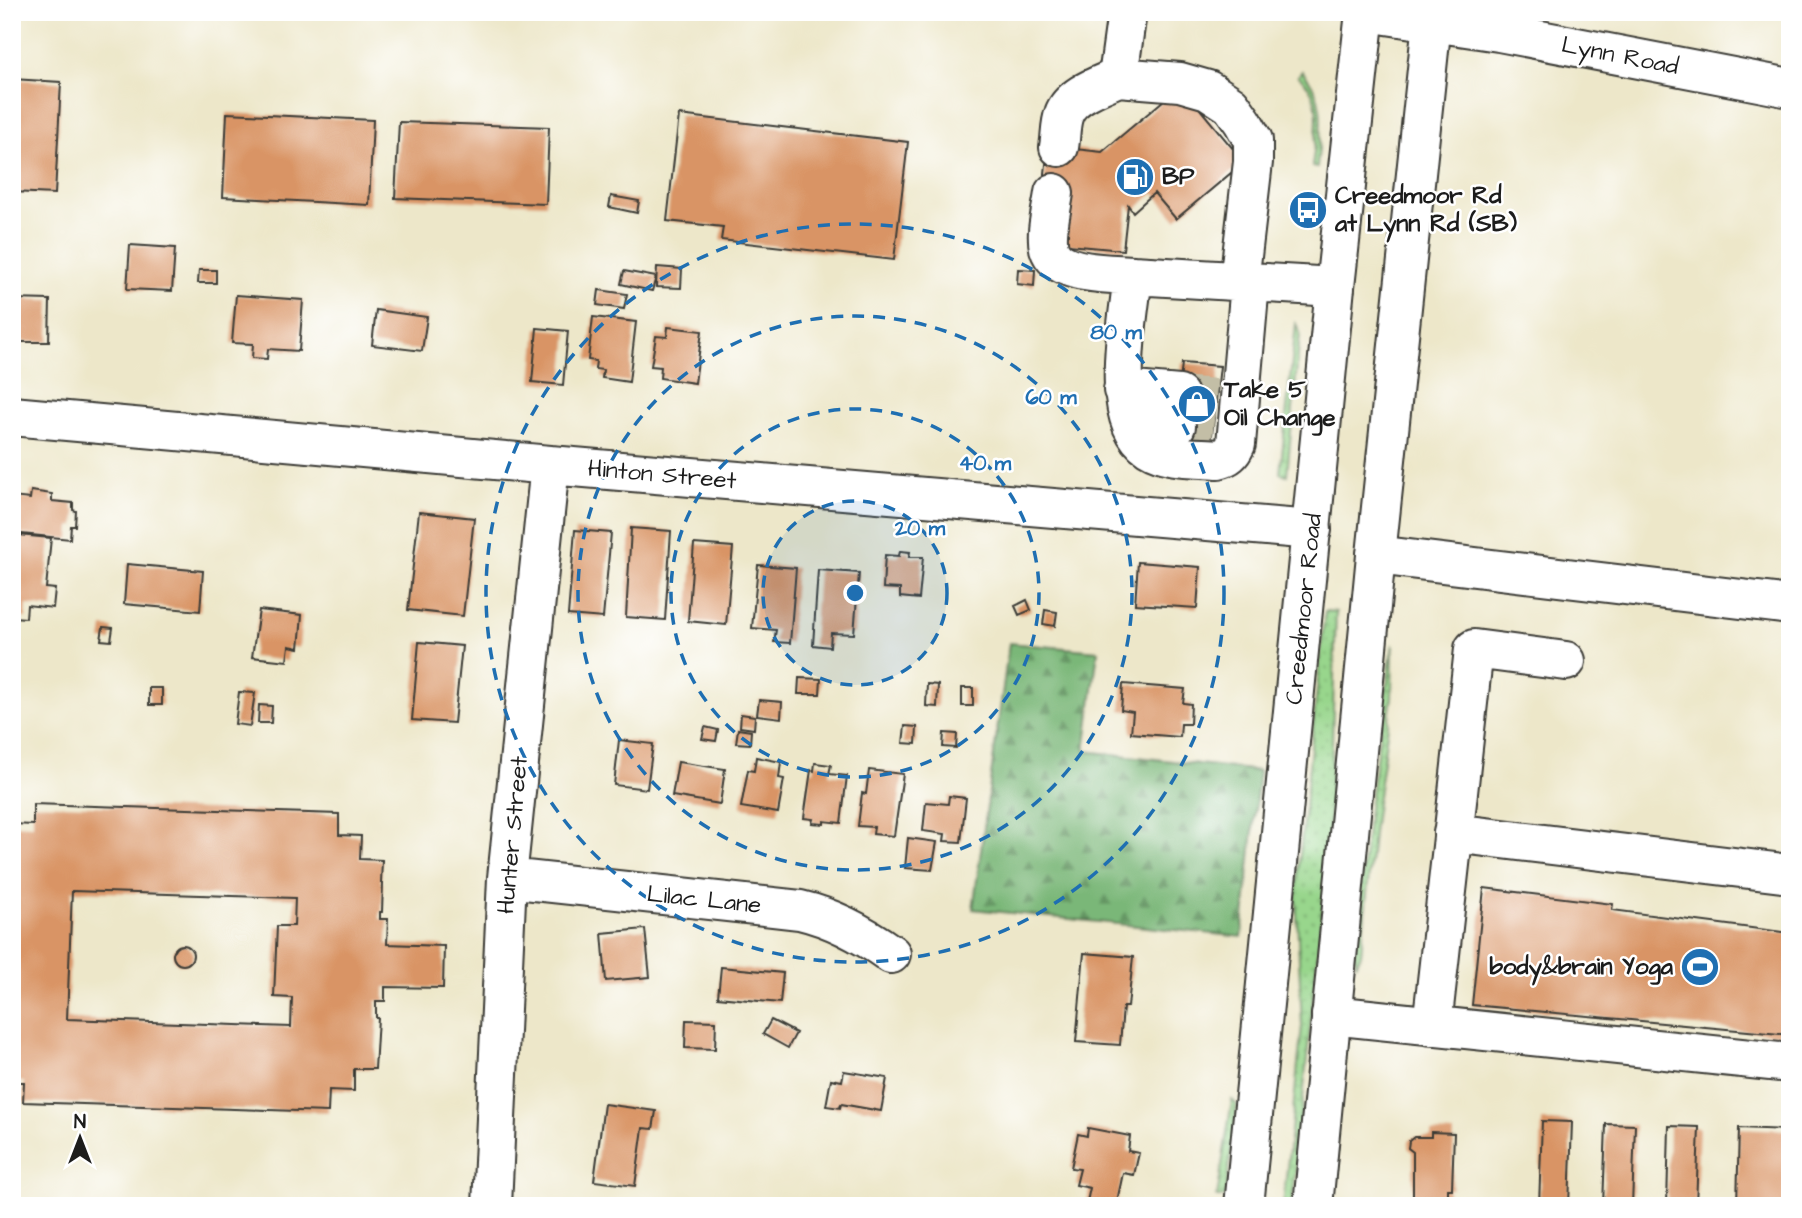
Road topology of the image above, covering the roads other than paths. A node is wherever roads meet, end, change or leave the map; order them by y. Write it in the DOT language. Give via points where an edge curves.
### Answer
graph roads {
  1 [pos="1127,12"];
  2 [pos="1366,12"];
  3 [pos="1432,17"];
  4 [pos="1118,77"];
  5 [pos="1790,88"];
  6 [pos="1059,147"];
  7 [pos="1054,193"];
  8 [pos="1133,275"];
  9 [pos="1244,282"];
  10 [pos="1335,287"];
  11 [pos="1126,399"];
  12 [pos="1210,413"];
  13 [pos="12,416"];
  14 [pos="550,465"];
  15 [pos="1312,530"];
  16 [pos="1376,555"];
  17 [pos="1790,605"];
  18 [pos="1566,661"];
  19 [pos="1453,833"];
  20 [pos="1790,874"];
  21 [pos="507,878"];
  22 [pos="891,954"];
  23 [pos="1331,1016"];
  24 [pos="1432,1026"];
  25 [pos="1790,1063"];
  26 [pos="492,1206"];
  27 [pos="1244,1206"];
  28 [pos="1312,1206"];
  1 -- 4 [label="main road"];
  2 -- 3 [label="main road, Lynn Road"];
  2 -- 10 [label="main road, Creedmoor Road"];
  3 -- 5 [label="main road, Lynn Road"];
  3 -- 16 [label="main road"];
  4 -- 6 [label="main road" via="1070,104"];
  4 -- 9 [label="main road" via="1180,82 1208,90 1231,105 1243,121 1253,140"];
  7 -- 8 [label="main road" via="1048,238 1054,257 1070,267"];
  8 -- 9 [label="main road"];
  8 -- 11 [label="main road"];
  9 -- 10 [label="main road"];
  9 -- 12 [label="main road"];
  10 -- 15 [label="main road, Creedmoor Road"];
  11 -- 12 [label="main road"];
  11 -- 12 [label="main road" via="1135,433 1150,447 1163,453 1226,458 1236,444"];
  13 -- 14 [label="main road, Hinton Street"];
  14 -- 15 [label="main road, Hinton Street"];
  14 -- 21 [label="main road, Hunter Street"];
  15 -- 27 [label="main road, Creedmoor Road"];
  16 -- 17 [label="main road"];
  16 -- 23 [label="main road"];
  18 -- 19 [label="main road" via="1474,649"];
  19 -- 20 [label="main road"];
  19 -- 24 [label="main road"];
  21 -- 22 [label="main road, Lilac Lane" via="800,910 846,925"];
  21 -- 26 [label="main road, Hunter Street"];
  23 -- 24 [label="main road"];
  23 -- 28 [label="main road"];
  24 -- 25 [label="main road"];
}
